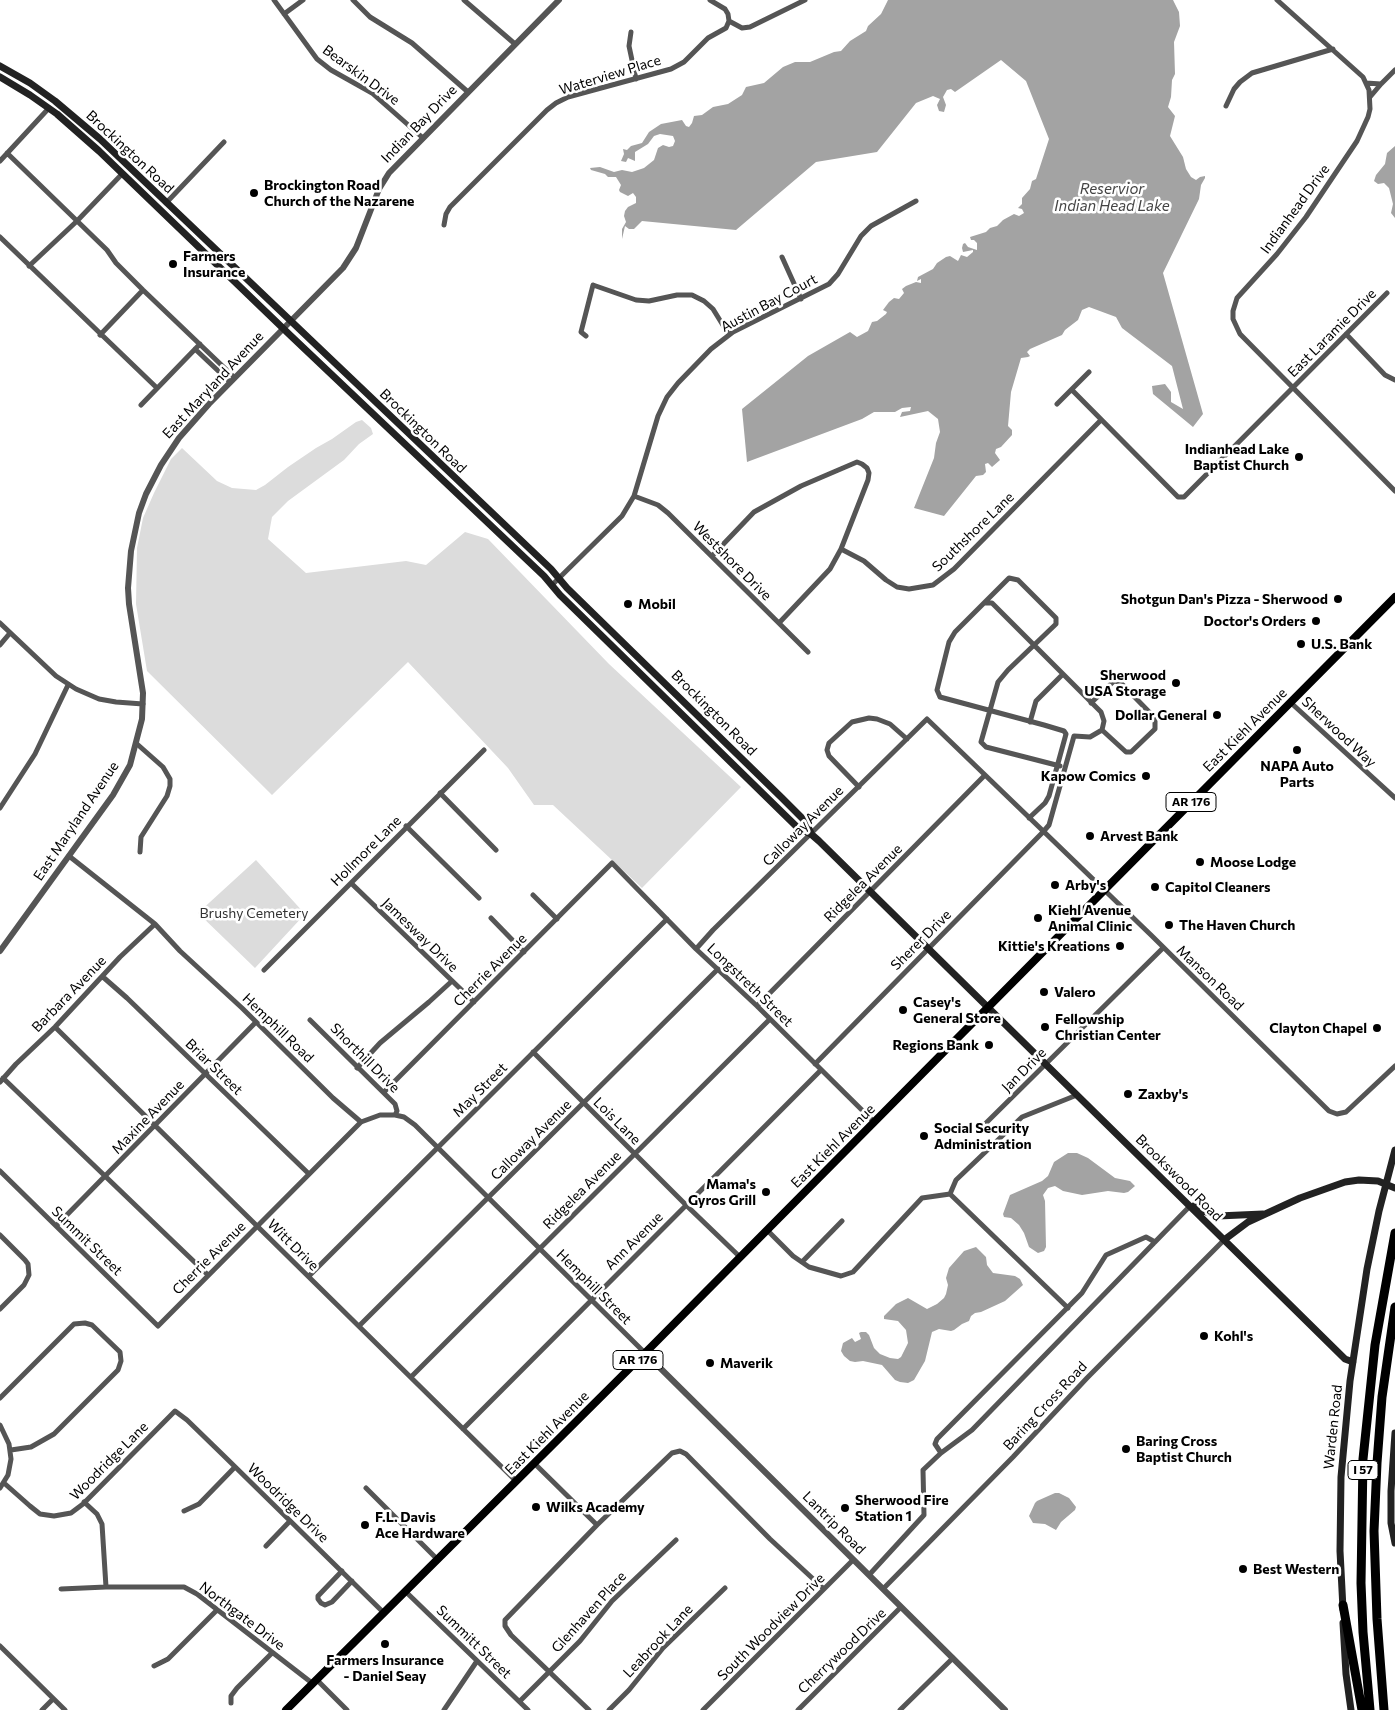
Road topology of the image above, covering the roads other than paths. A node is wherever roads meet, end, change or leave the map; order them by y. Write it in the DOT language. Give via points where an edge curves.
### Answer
graph roads {
  1 [pos="274,0"];
  2 [pos="303,0"];
  3 [pos="352,0"];
  4 [pos="464,0"];
  5 [pos="560,0"];
  6 [pos="710,0"];
  7 [pos="805,0"];
  8 [pos="1277,0"];
  9 [pos="284,14"];
  10 [pos="729,21"];
  11 [pos="631,32"];
  12 [pos="515,44"];
  13 [pos="1333,49"];
  14 [pos="0,66"];
  15 [pos="1395,70"];
  16 [pos="0,77"];
  17 [pos="636,78"];
  18 [pos="1366,82"];
  19 [pos="1381,84"];
  20 [pos="468,92"];
  21 [pos="1370,96"];
  22 [pos="1226,106"];
  23 [pos="49,108"];
  24 [pos="423,138"];
  25 [pos="224,142"];
  26 [pos="7,153"];
  27 [pos="0,161"];
  28 [pos="122,174"];
  29 [pos="916,201"];
  30 [pos="166,203"];
  31 [pos="77,221"];
  32 [pos="444,225"];
  33 [pos="0,237"];
  34 [pos="782,257"];
  35 [pos="29,266"];
  36 [pos="143,290"];
  37 [pos="1387,293"];
  38 [pos="801,299"];
  39 [pos="290,321"];
  40 [pos="283,328"];
  41 [pos="1346,334"];
  42 [pos="100,335"];
  43 [pos="728,335"];
  44 [pos="586,336"];
  45 [pos="200,344"];
  46 [pos="195,349"];
  47 [pos="1089,372"];
  48 [pos="232,379"];
  49 [pos="1395,380"];
  50 [pos="157,388"];
  51 [pos="1292,388"];
  52 [pos="1072,390"];
  53 [pos="1057,404"];
  54 [pos="140,405"];
  55 [pos="1101,420"];
  56 [pos="1395,491"];
  57 [pos="634,496"];
  58 [pos="841,549"];
  59 [pos="712,556"];
  60 [pos="559,579"];
  61 [pos="552,585"];
  62 [pos="1395,597"];
  63 [pos="984,603"];
  64 [pos="0,623"];
  65 [pos="779,623"];
  66 [pos="10,632"];
  67 [pos="0,645"];
  68 [pos="1034,645"];
  69 [pos="808,652"];
  70 [pos="1063,674"];
  71 [pos="68,685"];
  72 [pos="1290,702"];
  73 [pos="1091,703"];
  74 [pos="143,704"];
  75 [pos="988,710"];
  76 [pos="926,719"];
  77 [pos="1030,722"];
  78 [pos="1102,730"];
  79 [pos="1066,734"];
  80 [pos="1074,736"];
  81 [pos="907,739"];
  82 [pos="137,744"];
  83 [pos="484,750"];
  84 [pos="1057,766"];
  85 [pos="1065,768"];
  86 [pos="985,776"];
  87 [pos="859,787"];
  88 [pos="1050,790"];
  89 [pos="440,793"];
  90 [pos="1058,793"];
  91 [pos="1395,798"];
  92 [pos="1045,803"];
  93 [pos="0,808"];
  94 [pos="1054,808"];
  95 [pos="1029,818"];
  96 [pos="406,826"];
  97 [pos="1043,832"];
  98 [pos="811,834"];
  99 [pos="496,850"];
  100 [pos="140,852"];
  101 [pos="69,856"];
  102 [pos="612,863"];
  103 [pos="350,883"];
  104 [pos="1103,891"];
  105 [pos="870,892"];
  106 [pos="533,895"];
  107 [pos="479,898"];
  108 [pos="491,918"];
  109 [pos="557,919"];
  110 [pos="667,919"];
  111 [pos="155,924"];
  112 [pos="1163,948"];
  113 [pos="696,949"];
  114 [pos="928,949"];
  115 [pos="0,951"];
  116 [pos="524,952"];
  117 [pos="718,969"];
  118 [pos="264,970"];
  119 [pos="102,977"];
  120 [pos="452,981"];
  121 [pos="474,1002"];
  122 [pos="757,1006"];
  123 [pos="988,1008"];
  124 [pos="770,1019"];
  125 [pos="310,1020"];
  126 [pos="256,1022"];
  127 [pos="55,1027"];
  128 [pos="533,1052"];
  129 [pos="815,1064"];
  130 [pos="1046,1064"];
  131 [pos="1395,1066"];
  132 [pos="357,1068"];
  133 [pos="821,1070"];
  134 [pos="205,1074"];
  135 [pos="2,1080"];
  136 [pos="384,1092"];
  137 [pos="1077,1096"];
  138 [pos="584,1103"];
  139 [pos="395,1115"];
  140 [pos="361,1122"];
  141 [pos="874,1122"];
  142 [pos="985,1124"];
  143 [pos="155,1125"];
  144 [pos="438,1147"];
  145 [pos="1395,1150"];
  146 [pos="635,1154"];
  147 [pos="0,1172"];
  148 [pos="309,1174"];
  149 [pos="105,1176"];
  150 [pos="1395,1188"];
  151 [pos="950,1194"];
  152 [pos="1181,1197"];
  153 [pos="488,1198"];
  154 [pos="686,1205"];
  155 [pos="1190,1206"];
  156 [pos="1265,1214"];
  157 [pos="842,1221"];
  158 [pos="56,1226"];
  159 [pos="258,1226"];
  160 [pos="767,1230"];
  161 [pos="1395,1233"];
  162 [pos="0,1235"];
  163 [pos="1224,1240"];
  164 [pos="1155,1242"];
  165 [pos="540,1249"];
  166 [pos="740,1257"];
  167 [pos="802,1262"];
  168 [pos="208,1276"];
  169 [pos="309,1276"];
  170 [pos="591,1300"];
  171 [pos="1395,1306"];
  172 [pos="1068,1308"];
  173 [pos="0,1309"];
  174 [pos="158,1326"];
  175 [pos="359,1326"];
  176 [pos="645,1353"];
  177 [pos="1353,1362"];
  178 [pos="411,1377"];
  179 [pos="0,1398"];
  180 [pos="175,1411"];
  181 [pos="0,1425"];
  182 [pos="463,1428"];
  183 [pos="1395,1433"];
  184 [pos="11,1450"];
  185 [pos="941,1453"];
  186 [pos="534,1463"];
  187 [pos="235,1467"];
  188 [pos="516,1481"];
  189 [pos="4,1483"];
  190 [pos="0,1488"];
  191 [pos="366,1488"];
  192 [pos="84,1502"];
  193 [pos="184,1511"];
  194 [pos="290,1521"];
  195 [pos="597,1525"];
  196 [pos="676,1540"];
  197 [pos="1395,1543"];
  198 [pos="266,1546"];
  199 [pos="437,1559"];
  200 [pos="853,1560"];
  201 [pos="342,1571"];
  202 [pos="869,1575"];
  203 [pos="352,1581"];
  204 [pos="106,1587"];
  205 [pos="725,1588"];
  206 [pos="61,1589"];
  207 [pos="824,1589"];
  208 [pos="883,1589"];
  209 [pos="406,1591"];
  210 [pos="1343,1605"];
  211 [pos="901,1607"];
  212 [pos="217,1610"];
  213 [pos="384,1613"];
  214 [pos="0,1646"];
  215 [pos="272,1653"];
  216 [pos="953,1658"];
  217 [pos="477,1660"];
  218 [pos="154,1666"];
  219 [pos="549,1672"];
  220 [pos="315,1682"];
  221 [pos="53,1699"];
  222 [pos="520,1701"];
  223 [pos="231,1703"];
  224 [pos="1003,1709"];
  225 [pos="42,1710"];
  226 [pos="65,1710"];
  227 [pos="286,1710"];
  228 [pos="347,1710"];
  229 [pos="444,1710"];
  230 [pos="528,1710"];
  231 [pos="589,1710"];
  232 [pos="609,1710"];
  233 [pos="703,1710"];
  234 [pos="798,1710"];
  235 [pos="900,1710"];
  236 [pos="1350,1710"];
  237 [pos="1362,1710"];
  238 [pos="1370,1710"];
  239 [pos="1384,1710"];
  1 -- 9 [label="street, Bearskin Drive"];
  2 -- 9 [label="street"];
  3 -- 20 [label="street" via="364,13 412,43"];
  4 -- 12 [label="street"];
  5 -- 12 [label="street, Indian Bay Drive"];
  6 -- 10 [label="street" via="725,9"];
  7 -- 10 [label="street" via="750,27 742,28"];
  8 -- 13 [label="street, Indianhead Drive"];
  9 -- 24 [label="street, Bearskin Drive" via="324,65 372,93"];
  10 -- 17 [label="street, Waterview Place" via="726,28 708,38 684,62 671,69"];
  11 -- 17 [label="street" via="629,46"];
  12 -- 20 [label="street, Indian Bay Drive"];
  13 -- 18 [label="street, Indianhead Drive"];
  13 -- 22 [label="street" via="1252,73 1234,89"];
  14 -- 30 [label="main road, Brockington Road" via="63,106"];
  15 -- 19 [label="street"];
  16 -- 23 [label="main road, Brockington Road"];
  17 -- 32 [label="street, Waterview Place" via="568,97 547,110 450,208"];
  18 -- 19 [label="street"];
  18 -- 21 [label="street, Indianhead Drive"];
  19 -- 21 [label="street"];
  20 -- 24 [label="street, Indian Bay Drive"];
  21 -- 51 [label="street, Indianhead Drive" via="1368,117 1352,149 1290,240 1241,292 1234,304 1233,319 1238,330"];
  23 -- 26 [label="street"];
  23 -- 28 [label="main road, Brockington Road"];
  24 -- 39 [label="street, Indian Bay Drive" via="384,180 350,259"];
  25 -- 30 [label="street"];
  26 -- 27 [label="street"];
  26 -- 31 [label="street"];
  28 -- 31 [label="street"];
  28 -- 40 [label="main road, Brockington Road"];
  29 -- 38 [label="street, Austin Bay Court" via="871,226 829,284"];
  30 -- 39 [label="main road, Brockington Road"];
  31 -- 35 [label="street"];
  31 -- 36 [label="street"];
  33 -- 35 [label="street"];
  34 -- 38 [label="street"];
  35 -- 42 [label="street"];
  36 -- 42 [label="street"];
  36 -- 45 [label="street"];
  37 -- 41 [label="street, East Laramie Drive"];
  38 -- 43 [label="street, Austin Bay Court"];
  39 -- 40 [label="street, Indian Bay Drive"];
  39 -- 60 [label="main road, Brockington Road"];
  40 -- 48 [label="street, East Maryland Avenue"];
  40 -- 61 [label="main road, Brockington Road"];
  41 -- 49 [label="street" via="1386,375"];
  41 -- 51 [label="street, East Laramie Drive"];
  42 -- 50 [label="street"];
  43 -- 44 [label="street" via="713,310 692,295 636,300 593,285 581,332"];
  43 -- 57 [label="street, Austin Bay Court" via="667,397 658,416"];
  45 -- 46 [label="street"];
  45 -- 48 [label="street"];
  46 -- 48 [label="street"];
  46 -- 50 [label="street"];
  47 -- 52 [label="street"];
  48 -- 74 [label="street, East Maryland Avenue" via="171,448 149,488 134,532 128,588"];
  50 -- 54 [label="street"];
  51 -- 55 [label="street, East Laramie Drive" via="1184,497 1178,497"];
  51 -- 56 [label="street, Indianhead Drive"];
  52 -- 53 [label="street"];
  52 -- 55 [label="street"];
  55 -- 58 [label="street, Southshore Lane" via="954,569 933,585 910,589 897,587 864,560"];
  57 -- 59 [label="street, Westshore Drive" via="658,505"];
  57 -- 60 [label="street, Austin Bay Court" via="622,516"];
  58 -- 59 [label="street" via="868,480 867,468 857,462 801,486 754,512"];
  58 -- 65 [label="street" via="830,569"];
  59 -- 65 [label="street, Westshore Drive"];
  60 -- 61 [label="street, Austin Bay Court"];
  60 -- 98 [label="main road, Brockington Road" via="805,821"];
  61 -- 98 [label="main road, Brockington Road" via="798,828"];
  62 -- 72 [label="main road, East Kiehl Avenue / AR 176"];
  63 -- 68 [label="street" via="992,603"];
  63 -- 68 [label="street" via="1009,578 1018,580 1056,618 1056,624"];
  63 -- 75 [label="street" via="948,642 936,690 940,698"];
  64 -- 66 [label="street"];
  65 -- 69 [label="street, Westshore Drive"];
  66 -- 67 [label="street"];
  66 -- 71 [label="street"];
  68 -- 70 [label="street"];
  68 -- 75 [label="street" via="998,682"];
  70 -- 73 [label="street"];
  70 -- 77 [label="street" via="1036,701"];
  71 -- 74 [label="street" via="99,698"];
  71 -- 93 [label="street" via="35,754"];
  72 -- 91 [label="street, Sherwood Way"];
  72 -- 104 [label="main road, East Kiehl Avenue / AR 176"];
  73 -- 78 [label="street" via="1101,712"];
  73 -- 78 [label="street" via="1114,681 1120,682 1155,718 1155,729 1131,752 1126,752"];
  74 -- 82 [label="street, East Maryland Avenue"];
  75 -- 77 [label="street"];
  75 -- 84 [label="street" via="981,742 986,747"];
  76 -- 81 [label="street, Calloway Avenue"];
  76 -- 86 [label="street, Manson Road"];
  77 -- 79 [label="street"];
  78 -- 80 [label="street" via="1090,736"];
  79 -- 80 [label="street"];
  79 -- 84 [label="street"];
  80 -- 85 [label="street, Sherer Drive"];
  81 -- 87 [label="street, Calloway Avenue"];
  81 -- 87 [label="street" via="890,724 869,718 852,722 829,743 829,756"];
  82 -- 100 [label="street" via="163,767 170,779 167,796 141,837"];
  82 -- 101 [label="street, East Maryland Avenue" via="130,765 113,795"];
  83 -- 89 [label="street, Hollmore Lane"];
  84 -- 85 [label="street"];
  84 -- 88 [label="street"];
  85 -- 90 [label="street, Sherer Drive"];
  86 -- 95 [label="street, Manson Road"];
  86 -- 105 [label="street, Ridgelea Avenue"];
  87 -- 98 [label="street, Calloway Avenue"];
  88 -- 90 [label="street"];
  88 -- 92 [label="street"];
  89 -- 96 [label="street, Hollmore Lane"];
  89 -- 99 [label="street"];
  90 -- 94 [label="street, Sherer Drive"];
  92 -- 94 [label="street"];
  92 -- 95 [label="street"];
  94 -- 97 [label="street, Sherer Drive" via="1050,825"];
  95 -- 97 [label="street, Manson Road"];
  96 -- 103 [label="street, Hollmore Lane"];
  96 -- 107 [label="street"];
  97 -- 104 [label="street, Manson Road"];
  97 -- 114 [label="street, Sherer Drive"];
  98 -- 105 [label="main road, Brockington Road"];
  98 -- 113 [label="street, Calloway Avenue"];
  101 -- 111 [label="street, Hemphill Road"];
  101 -- 115 [label="street, East Maryland Avenue"];
  102 -- 109 [label="street, Cherrie Avenue"];
  102 -- 110 [label="street, Longstreth Street"];
  103 -- 118 [label="street, Hollmore Lane"];
  103 -- 120 [label="street, Jamesway Drive"];
  104 -- 112 [label="street, Manson Road"];
  104 -- 123 [label="main road, East Kiehl Avenue / AR 176"];
  105 -- 114 [label="main road, Brockington Road"];
  105 -- 122 [label="street, Ridgelea Avenue"];
  106 -- 109 [label="street"];
  108 -- 116 [label="street"];
  109 -- 116 [label="street, Cherrie Avenue"];
  110 -- 113 [label="street, Longstreth Street"];
  110 -- 128 [label="street, May Street"];
  111 -- 119 [label="street, Barbara Avenue"];
  111 -- 126 [label="street, Hemphill Road"];
  112 -- 130 [label="street, Jan Drive"];
  112 -- 131 [label="street, Manson Road" via="1332,1113 1346,1112"];
  113 -- 117 [label="street, Longstreth Street"];
  114 -- 123 [label="main road, Brockington Road"];
  114 -- 129 [label="street, Sherer Drive"];
  116 -- 121 [label="street, Cherrie Avenue"];
  117 -- 122 [label="street, Longstreth Street"];
  117 -- 138 [label="street, Calloway Avenue"];
  119 -- 127 [label="street, Barbara Avenue"];
  119 -- 134 [label="street, Briar Street"];
  120 -- 121 [label="street, Jamesway Drive"];
  120 -- 132 [label="street" via="380,1043"];
  121 -- 136 [label="street, Cherrie Avenue"];
  122 -- 124 [label="street, Longstreth Street"];
  123 -- 130 [label="main road, Brookswood Road"];
  123 -- 141 [label="main road, East Kiehl Avenue / AR 176"];
  124 -- 129 [label="street, Longstreth Street"];
  124 -- 146 [label="street, Ridgelea Avenue"];
  125 -- 132 [label="street, Shorthill Drive"];
  126 -- 134 [label="street, Maxine Avenue"];
  126 -- 140 [label="street, Hemphill Road"];
  127 -- 135 [label="street, Barbara Avenue"];
  127 -- 143 [label="street, Witt Drive"];
  128 -- 138 [label="street, Lois Lane"];
  128 -- 144 [label="street, May Street"];
  129 -- 133 [label="street, Longstreth Street"];
  130 -- 137 [label="main road, Brookswood Road"];
  130 -- 142 [label="street, Jan Drive"];
  132 -- 136 [label="street, Shorthill Drive"];
  133 -- 141 [label="street, Longstreth Street"];
  133 -- 154 [label="street, Ann Avenue"];
  134 -- 143 [label="street, Maxine Avenue"];
  134 -- 148 [label="street, Briar Street"];
  135 -- 149 [label="street"];
  136 -- 139 [label="street, Shorthill Drive" via="395,1104"];
  137 -- 151 [label="street" via="1022,1116 956,1180"];
  137 -- 152 [label="main road, Brookswood Road"];
  138 -- 146 [label="street, Lois Lane"];
  138 -- 153 [label="street, Calloway Avenue"];
  139 -- 140 [label="street" via="380,1115"];
  139 -- 144 [label="street, Hemphill Street" via="411,1121"];
  140 -- 148 [label="street, Cherrie Avenue"];
  141 -- 160 [label="main road, East Kiehl Avenue / AR 176"];
  143 -- 149 [label="street, Maxine Avenue"];
  143 -- 159 [label="street, Witt Drive"];
  144 -- 153 [label="street, Hemphill Street"];
  144 -- 169 [label="street, May Street"];
  145 -- 177 [label="main road, Warden Road" via="1368,1260"];
  146 -- 154 [label="street, Lois Lane"];
  146 -- 165 [label="street, Ridgelea Avenue"];
  147 -- 158 [label="street, Summit Street"];
  148 -- 159 [label="street, Cherrie Avenue"];
  149 -- 158 [label="street, Maxine Avenue"];
  149 -- 168 [label="street"];
  150 -- 156 [label="main road" via="1378,1181 1345,1182"];
  151 -- 167 [label="street" via="922,1198 853,1272 841,1276"];
  151 -- 172 [label="street"];
  152 -- 155 [label="main road, Brookswood Road"];
  152 -- 156 [label="main road" via="1203,1212 1218,1216"];
  153 -- 165 [label="street, Hemphill Street"];
  153 -- 175 [label="street, Calloway Avenue"];
  154 -- 166 [label="street, Lois Lane"];
  154 -- 170 [label="street, Ann Avenue"];
  155 -- 163 [label="main road, Brookswood Road"];
  155 -- 164 [label="street"];
  156 -- 163 [label="main road"];
  157 -- 167 [label="street"];
  158 -- 174 [label="street, Summit Street"];
  159 -- 168 [label="street, Cherrie Avenue"];
  159 -- 169 [label="street, Witt Drive"];
  160 -- 166 [label="main road, East Kiehl Avenue / AR 176"];
  160 -- 167 [label="street"];
  161 -- 238 [label="highway, I 57" via="1375,1345 1363,1459 1361,1583"];
  162 -- 173 [label="street" via="28,1264 29,1275 24,1285"];
  163 -- 177 [label="main road, Brookswood Road" via="1345,1360"];
  163 -- 208 [label="street, Baring Cross Road"];
  164 -- 172 [label="street" via="1146,1237 1106,1255 1082,1293"];
  164 -- 185 [label="street" via="972,1430"];
  165 -- 170 [label="street, Hemphill Street"];
  165 -- 178 [label="street, Ridgelea Avenue"];
  166 -- 176 [label="main road, East Kiehl Avenue / AR 176"];
  168 -- 174 [label="street, Cherrie Avenue"];
  169 -- 175 [label="street, Witt Drive"];
  170 -- 176 [label="street, Hemphill Street"];
  170 -- 182 [label="street, Ann Avenue"];
  171 -- 239 [label="highway, I 57" via="1382,1397 1375,1522 1376,1600"];
  172 -- 185 [label="street" via="937,1439 935,1444"];
  175 -- 178 [label="street, Witt Drive"];
  176 -- 186 [label="main road, East Kiehl Avenue / AR 176"];
  176 -- 200 [label="street, Lantrip Road"];
  177 -- 210 [label="main road, Warden Road" via="1341,1477"];
  178 -- 182 [label="street, Witt Drive"];
  179 -- 184 [label="street" via="74,1324 92,1325 120,1352 118,1370 54,1434 31,1447"];
  180 -- 187 [label="street, Woodridge Drive"];
  180 -- 192 [label="street, Woodridge Lane"];
  181 -- 184 [label="street"];
  182 -- 188 [label="street, Witt Drive"];
  183 -- 197 [label="main road" via="1390,1499"];
  184 -- 189 [label="street" via="10,1467"];
  185 -- 202 [label="street" via="923,1470 924,1515"];
  186 -- 188 [label="main road, East Kiehl Avenue / AR 176"];
  186 -- 195 [label="street"];
  187 -- 193 [label="street" via="199,1504"];
  187 -- 194 [label="street, Woodridge Drive"];
  188 -- 199 [label="main road, East Kiehl Avenue / AR 176"];
  189 -- 190 [label="street"];
  189 -- 192 [label="street, Woodridge Lane" via="45,1515 66,1515"];
  191 -- 199 [label="street"];
  192 -- 204 [label="street" via="102,1524"];
  194 -- 198 [label="street"];
  194 -- 201 [label="street, Woodridge Drive"];
  195 -- 207 [label="street" via="672,1453 680,1451"];
  195 -- 219 [label="street" via="505,1620 507,1631"];
  196 -- 219 [label="street, Glenhaven Place" via="612,1601 587,1634"];
  199 -- 209 [label="main road, East Kiehl Avenue / AR 176"];
  200 -- 202 [label="street, Lantrip Road"];
  200 -- 207 [label="street, South Woodview Drive"];
  201 -- 203 [label="street, Woodridge Drive"];
  201 -- 203 [label="street" via="318,1596 321,1603 332,1602"];
  202 -- 208 [label="street, Lantrip Road"];
  203 -- 213 [label="street, Woodridge Drive"];
  204 -- 206 [label="street, Northgate Drive"];
  204 -- 212 [label="street, Northgate Drive" via="184,1587"];
  205 -- 232 [label="street, Leabrook Lane" via="663,1648"];
  207 -- 233 [label="street, South Woodview Drive"];
  208 -- 211 [label="street, Lantrip Road"];
  209 -- 213 [label="main road, East Kiehl Avenue / AR 176"];
  209 -- 217 [label="street, Summitt Street"];
  210 -- 236 [label="main road, Warden Road"];
  210 -- 237 [label="highway"];
  211 -- 216 [label="street, Lantrip Road"];
  211 -- 234 [label="street, Cherrywood Drive"];
  212 -- 215 [label="street, Northgate Drive"];
  212 -- 218 [label="street" via="168,1659"];
  213 -- 220 [label="main road, East Kiehl Avenue / AR 176"];
  214 -- 221 [label="street"];
  215 -- 220 [label="street, Northgate Drive"];
  215 -- 223 [label="street" via="237,1688 231,1696"];
  216 -- 224 [label="street, Lantrip Road"];
  216 -- 235 [label="street"];
  217 -- 222 [label="street, Summitt Street"];
  217 -- 229 [label="street"];
  219 -- 222 [label="street, Glenhaven Place"];
  219 -- 231 [label="street"];
  220 -- 227 [label="main road, East Kiehl Avenue / AR 176"];
  220 -- 228 [label="street, Northgate Drive"];
  221 -- 225 [label="street"];
  221 -- 226 [label="street"];
  222 -- 230 [label="street, Summitt Street"];
}
